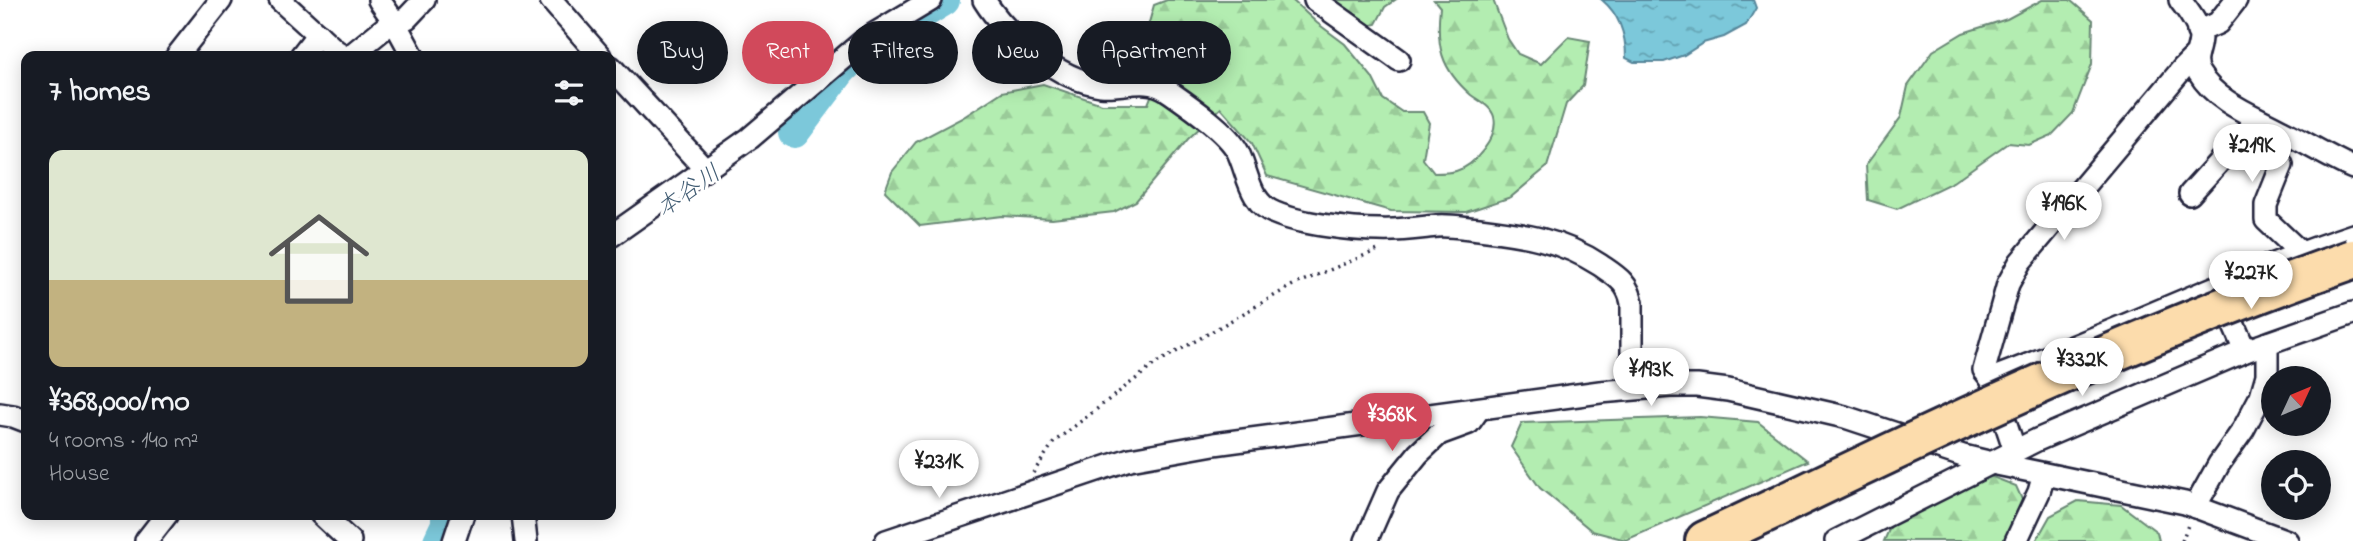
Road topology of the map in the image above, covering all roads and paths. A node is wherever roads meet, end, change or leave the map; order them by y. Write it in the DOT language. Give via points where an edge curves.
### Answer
graph roads {
  1 [pos="221,0"];
  2 [pos="280,0"];
  3 [pos="379,0"];
  4 [pos="424,0"];
  5 [pos="551,0"];
  6 [pos="984,0"];
  7 [pos="1315,0"];
  8 [pos="2180,0"];
  9 [pos="2236,0"];
  10 [pos="915,4"];
  11 [pos="395,23"];
  12 [pos="2198,33"];
  13 [pos="318,34"];
  14 [pos="181,51"];
  15 [pos="305,51"];
  16 [pos="336,51"];
  17 [pos="354,51"];
  18 [pos="410,51"];
  19 [pos="596,51"];
  20 [pos="2194,57"];
  21 [pos="1399,60"];
  22 [pos="616,72"];
  23 [pos="2258,119"];
  24 [pos="2353,168"];
  25 [pos="705,169"];
  26 [pos="2190,194"];
  27 [pos="1420,229"];
  28 [pos="616,232"];
  29 [pos="2352,245"];
  30 [pos="2301,253"];
  31 [pos="2218,286"];
  32 [pos="2353,313"];
  33 [pos="2267,343"];
  34 [pos="2245,351"];
  35 [pos="1991,379"];
  36 [pos="1632,388"];
  37 [pos="1479,409"];
  38 [pos="2015,450"];
  39 [pos="1992,463"];
  40 [pos="2044,474"];
  41 [pos="1006,500"];
  42 [pos="2195,507"];
  43 [pos="162,520"];
  44 [pos="327,520"];
  45 [pos="461,520"];
  46 [pos="524,520"];
  47 [pos="146,541"];
  48 [pos="350,541"];
  49 [pos="454,541"];
  50 [pos="526,541"];
  51 [pos="886,541"];
  52 [pos="1366,541"];
  53 [pos="1705,541"];
  54 [pos="1836,541"];
  55 [pos="2016,541"];
  56 [pos="2287,541"];
  1 -- 14 [label="street"];
  2 -- 13 [label="street"];
  3 -- 11 [label="street"];
  4 -- 11 [label="street" via="407,18"];
  5 -- 19 [label="street"];
  6 -- 27 [label="street" via="992,14 1032,52 1068,75 1098,85 1145,81 1163,87 1203,115 1237,150 1255,197 1272,213 1378,230"];
  7 -- 21 [label="street"];
  8 -- 12 [label="street"];
  9 -- 12 [label="street" via="2218,23"];
  10 -- 25 [label="street"];
  11 -- 17 [label="street"];
  11 -- 18 [label="street"];
  12 -- 20 [label="street"];
  13 -- 15 [label="street"];
  13 -- 16 [label="street"];
  20 -- 23 [label="street" via="2197,71 2208,85"];
  20 -- 35 [label="street" via="2020,261 2008,284 1989,349 1984,370"];
  22 -- 25 [label="street"];
  23 -- 24 [label="street"];
  23 -- 26 [label="street"];
  23 -- 30 [label="street" via="2282,165 2266,205 2266,220"];
  25 -- 28 [label="street"];
  27 -- 36 [label="street" via="1457,227 1555,242 1623,280 1632,303"];
  27 -- 41 [label="path" via="1293,285 1155,365 1054,442 1034,473"];
  29 -- 30 [label="street"];
  29 -- 53 [label="highway, bridge" via="2080,365"];
  30 -- 31 [label="street"];
  31 -- 34 [label="street"];
  31 -- 35 [label="street"];
  32 -- 33 [label="street"];
  33 -- 34 [label="street"];
  33 -- 42 [label="street" via="2267,375 2261,396"];
  34 -- 38 [label="street"];
  35 -- 38 [label="street"];
  36 -- 37 [label="street"];
  36 -- 39 [label="street" via="1728,390 1845,417"];
  37 -- 41 [label="street" via="1130,458"];
  37 -- 52 [label="street" via="1469,423 1439,435 1418,454 1388,491"];
  38 -- 39 [label="street"];
  39 -- 40 [label="street"];
  39 -- 54 [label="street"];
  40 -- 42 [label="street"];
  40 -- 55 [label="street"];
  41 -- 51 [label="street"];
  42 -- 56 [label="street"];
  43 -- 47 [label="street"];
  44 -- 48 [label="street"];
  45 -- 49 [label="street"];
  46 -- 50 [label="street"];
}
